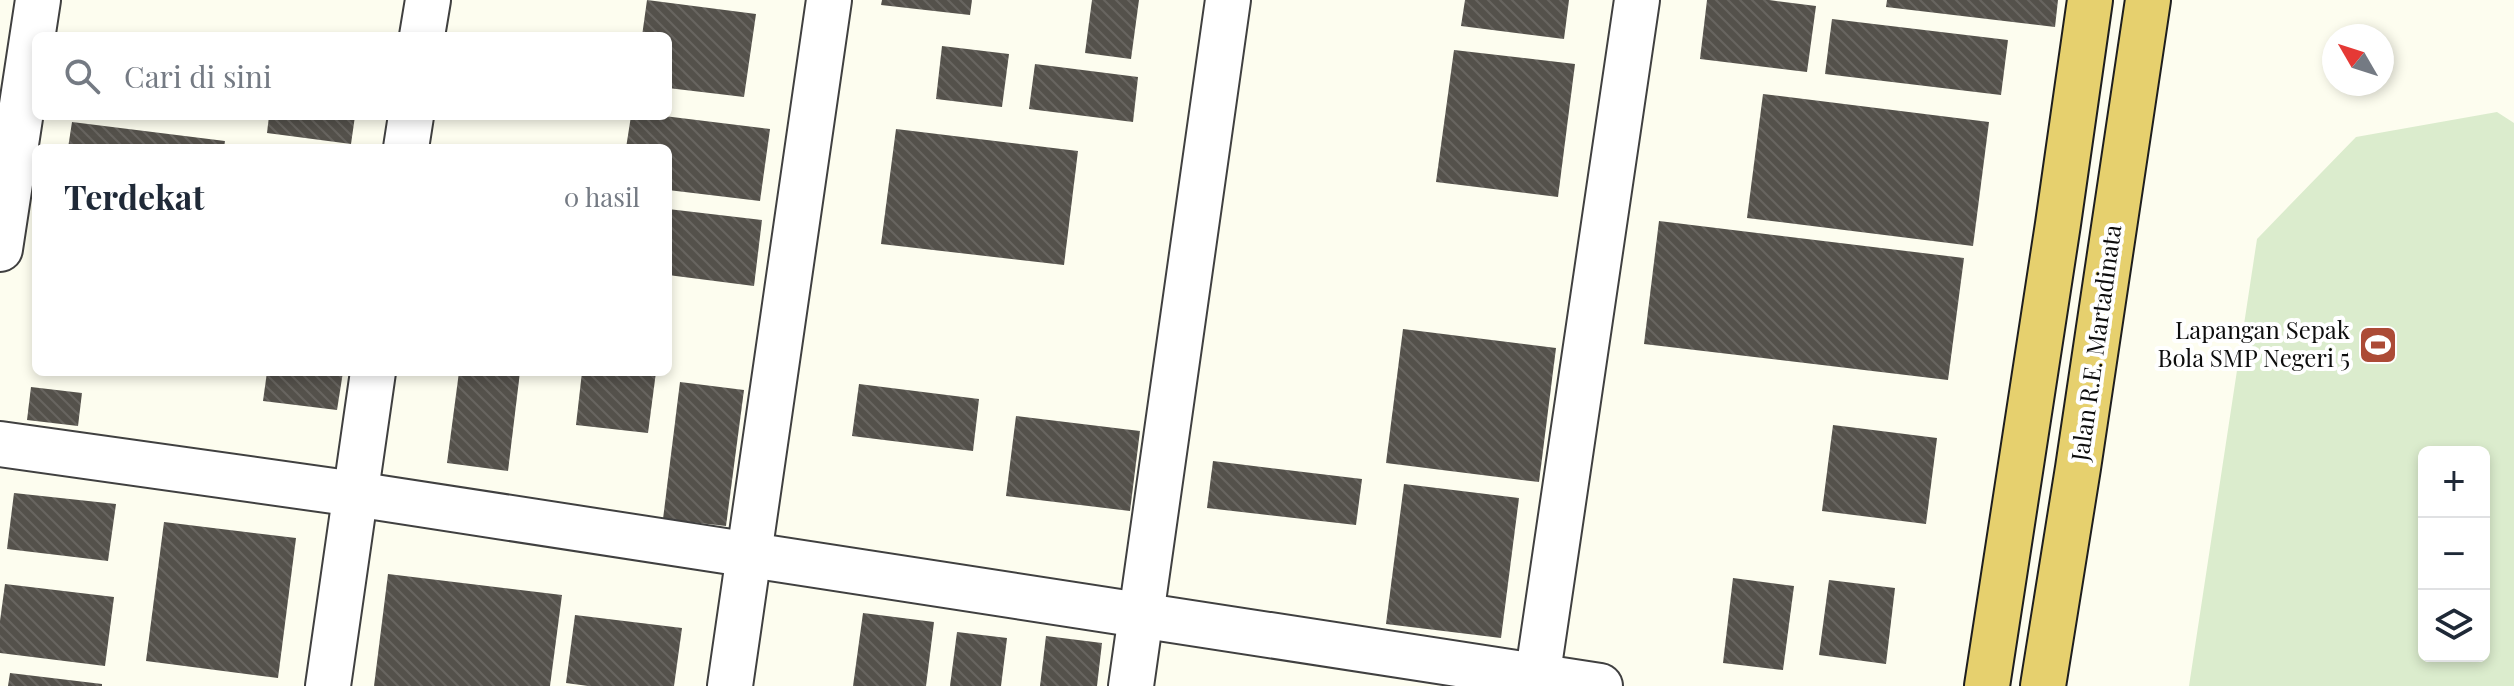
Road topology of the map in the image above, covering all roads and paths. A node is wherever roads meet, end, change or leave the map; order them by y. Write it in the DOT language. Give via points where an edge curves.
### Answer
graph roads {
  1 [pos="38,0"];
  2 [pos="428,0"];
  3 [pos="829,0"];
  4 [pos="1228,0"];
  5 [pos="1637,0"];
  6 [pos="2087,17"];
  7 [pos="2145,21"];
  8 [pos="33,32"];
  9 [pos="423,32"];
  10 [pos="32,39"];
  11 [pos="410,120"];
  12 [pos="407,144"];
  13 [pos="0,249"];
  14 [pos="372,376"];
  15 [pos="0,444"];
  16 [pos="355,494"];
  17 [pos="749,555"];
  18 [pos="1141,616"];
  19 [pos="1537,681"];
  20 [pos="328,686"];
  21 [pos="730,686"];
  22 [pos="1131,686"];
  23 [pos="1600,686"];
  24 [pos="1987,686"];
  25 [pos="2043,686"];
  1 -- 8 [label="street"];
  2 -- 9 [label="street"];
  3 -- 17 [label="street"];
  4 -- 18 [label="street"];
  5 -- 19 [label="street"];
  6 -- 7 [label="highway"];
  6 -- 24 [label="highway"];
  7 -- 25 [label="highway, Jalan R.E. Martadinata"];
  10 -- 13 [label="street"];
  11 -- 12 [label="street"];
  14 -- 16 [label="street"];
  15 -- 16 [label="street"];
  16 -- 17 [label="street"];
  16 -- 20 [label="street"];
  17 -- 18 [label="street"];
  17 -- 21 [label="street"];
  18 -- 19 [label="street"];
  18 -- 22 [label="street"];
  19 -- 23 [label="street"];
}
